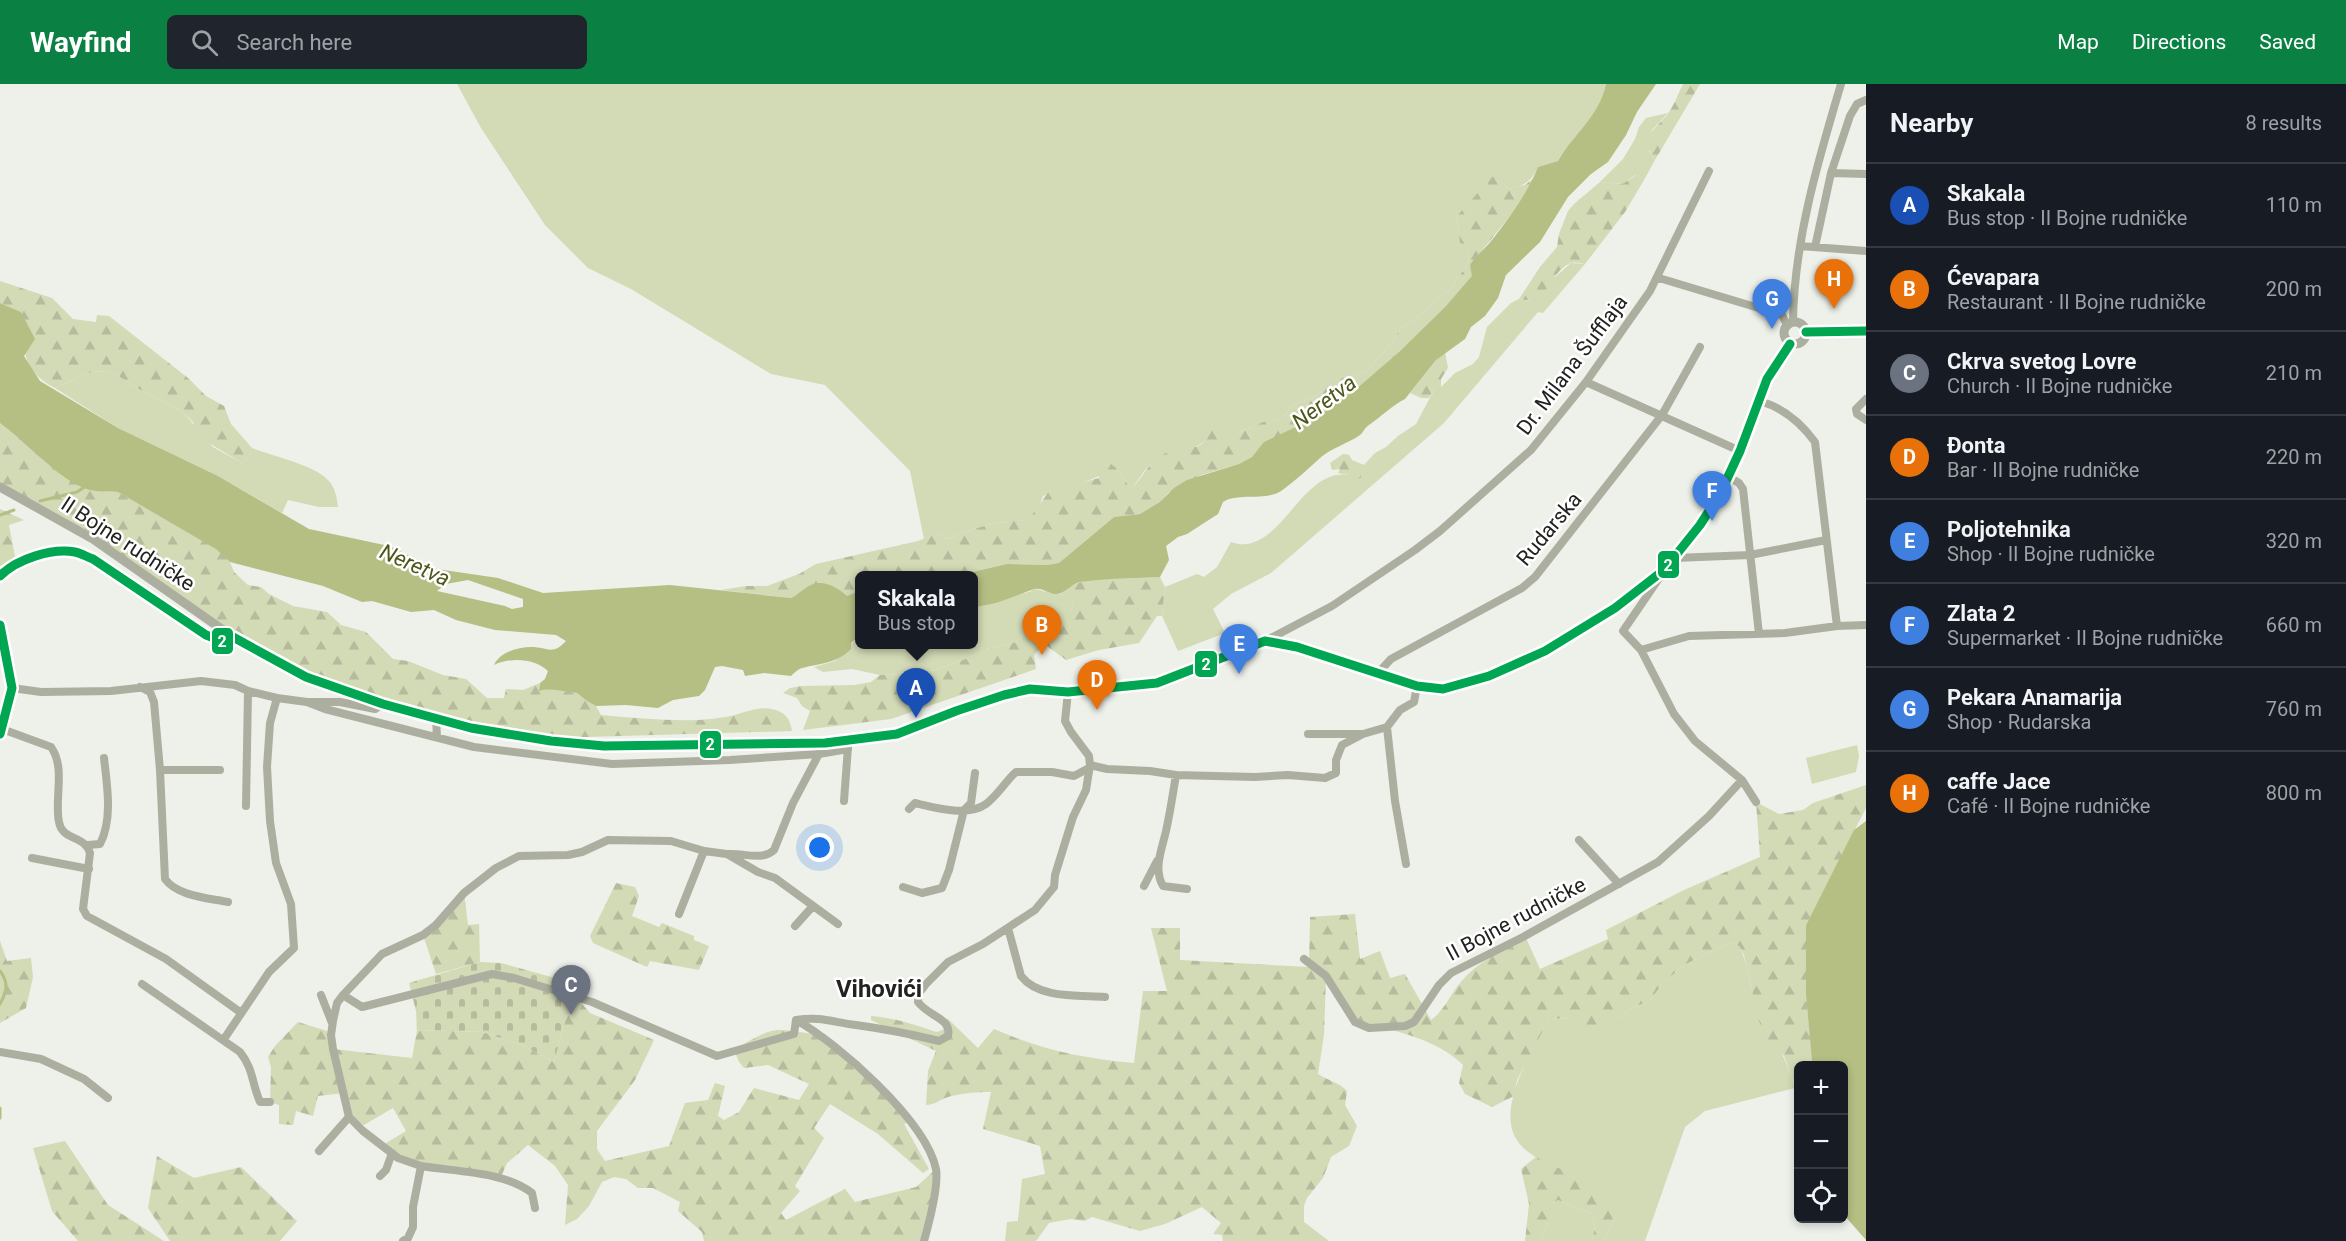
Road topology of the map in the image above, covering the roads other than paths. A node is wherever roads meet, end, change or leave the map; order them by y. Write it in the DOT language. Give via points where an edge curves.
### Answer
graph roads {
  1 [pos="1841,84"];
  2 [pos="1866,100"];
  3 [pos="1709,171"];
  4 [pos="1831,173"];
  5 [pos="1866,174"];
  6 [pos="1800,246"];
  7 [pos="1815,247"];
  8 [pos="1866,251"];
  9 [pos="1659,278"];
  10 [pos="1790,323"];
  11 [pos="1866,331"];
  12 [pos="1806,332"];
  13 [pos="1790,344"];
  14 [pos="1700,347"];
  15 [pos="1586,382"];
  16 [pos="1866,399"];
  17 [pos="1759,401"];
  18 [pos="1662,415"];
  19 [pos="1866,420"];
  20 [pos="1740,451"];
  21 [pos="1729,477"];
  22 [pos="0,487"];
  23 [pos="1826,540"];
  24 [pos="1750,555"];
  25 [pos="1675,558"];
  26 [pos="1664,570"];
  27 [pos="0,576"];
  28 [pos="0,625"];
  29 [pos="1866,625"];
  30 [pos="1837,626"];
  31 [pos="1759,634"];
  32 [pos="233,637"];
  33 [pos="1265,641"];
  34 [pos="1641,650"];
  35 [pos="1378,674"];
  36 [pos="137,686"];
  37 [pos="1417,686"];
  38 [pos="12,688"];
  39 [pos="248,691"];
  40 [pos="1068,692"];
  41 [pos="277,698"];
  42 [pos="307,702"];
  43 [pos="383,704"];
  44 [pos="436,718"];
  45 [pos="1387,726"];
  46 [pos="1,731"];
  47 [pos="1308,734"];
  48 [pos="1363,734"];
  49 [pos="437,737"];
  50 [pos="825,743"];
  51 [pos="848,744"];
  52 [pos="819,754"];
  53 [pos="104,758"];
  54 [pos="1090,766"];
  55 [pos="160,770"];
  56 [pos="220,770"];
  57 [pos="975,773"];
  58 [pos="1176,775"];
  59 [pos="1742,780"];
  60 [pos="844,801"];
  61 [pos="1756,802"];
  62 [pos="246,806"];
  63 [pos="909,809"];
  64 [pos="964,810"];
  65 [pos="1579,840"];
  66 [pos="88,845"];
  67 [pos="704,851"];
  68 [pos="727,854"];
  69 [pos="1160,854"];
  70 [pos="32,858"];
  71 [pos="1407,864"];
  72 [pos="89,869"];
  73 [pos="1619,884"];
  74 [pos="1144,886"];
  75 [pos="903,887"];
  76 [pos="1187,890"];
  77 [pos="228,902"];
  78 [pos="813,906"];
  79 [pos="679,914"];
  80 [pos="838,924"];
  81 [pos="795,926"];
  82 [pos="1008,928"];
  83 [pos="1304,959"];
  84 [pos="141,984"];
  85 [pos="321,995"];
  86 [pos="343,995"];
  87 [pos="1104,997"];
  88 [pos="240,1012"];
  89 [pos="796,1020"];
  90 [pos="332,1024"];
  91 [pos="224,1039"];
  92 [pos="0,1052"];
  93 [pos="108,1098"];
  94 [pos="270,1102"];
  95 [pos="349,1117"];
  96 [pos="319,1151"];
  97 [pos="392,1153"];
  98 [pos="421,1166"];
  99 [pos="380,1176"];
  100 [pos="535,1208"];
  101 [pos="407,1240"];
  102 [pos="924,1241"];
  1 -- 6 [label="street"];
  2 -- 4 [label="street" via="1857,104 1851,116"];
  3 -- 9 [label="street, Dr. Milana Šufflaja"];
  4 -- 5 [label="street"];
  4 -- 7 [label="street"];
  6 -- 7 [label="street"];
  6 -- 10 [label="street"];
  7 -- 8 [label="street"];
  9 -- 10 [label="street" via="1782,315"];
  9 -- 15 [label="street, Dr. Milana Šufflaja"];
  10 -- 12 [label="street" via="1801,323"];
  10 -- 13 [label="street" via="1783,334"];
  11 -- 12 [label="street"];
  12 -- 13 [label="street" via="1802,342"];
  13 -- 17 [label="street" via="1767,379"];
  14 -- 18 [label="street, Rudarska"];
  15 -- 18 [label="street"];
  15 -- 33 [label="street, Dr. Milana Šufflaja" via="1531,450 1440,531 1332,606"];
  16 -- 19 [label="street" via="1856,409"];
  17 -- 20 [label="street"];
  17 -- 23 [label="street" via="1795,420 1815,442"];
  18 -- 20 [label="street"];
  18 -- 35 [label="street, Rudarska" via="1535,577 1522,588 1391,658"];
  20 -- 21 [label="street"];
  21 -- 24 [label="street" via="1743,489"];
  21 -- 25 [label="street"];
  22 -- 32 [label="street, II Bojne rudničke" via="93,539"];
  23 -- 24 [label="street"];
  23 -- 30 [label="street"];
  24 -- 25 [label="street"];
  24 -- 31 [label="street"];
  25 -- 26 [label="street"];
  26 -- 34 [label="street" via="1623,631"];
  26 -- 37 [label="street" via="1616,608 1545,651 1463,685 1443,689"];
  27 -- 32 [label="street, II Bojne rudničke" via="18,562 74,552 93,559 206,634 222,641"];
  28 -- 38 [label="street"];
  29 -- 30 [label="street"];
  30 -- 31 [label="street"];
  31 -- 34 [label="street" via="1689,636"];
  32 -- 43 [label="street, II Bojne rudničke" via="306,677"];
  33 -- 35 [label="street" via="1297,647"];
  33 -- 40 [label="street, II Bojne rudničke" via="1156,683"];
  34 -- 59 [label="street" via="1674,714 1695,741"];
  35 -- 37 [label="street"];
  36 -- 38 [label="street" via="111,691 41,692"];
  36 -- 39 [label="street" via="201,681 235,685"];
  36 -- 55 [label="street" via="150,692 154,702"];
  37 -- 45 [label="street" via="1414,702 1400,710"];
  38 -- 46 [label="street"];
  39 -- 41 [label="street"];
  39 -- 62 [label="street"];
  40 -- 51 [label="street, II Bojne rudničke" via="1030,689 1004,695 897,735"];
  40 -- 54 [label="street" via="1065,721 1089,756"];
  41 -- 42 [label="street"];
  41 -- 88 [label="street" via="270,723 267,767 270,821 276,863 291,904 294,948 269,972"];
  42 -- 43 [label="street, II Bojne rudničke" via="322,700 375,709"];
  42 -- 49 [label="street"];
  43 -- 44 [label="street, II Bojne rudničke"];
  44 -- 49 [label="street"];
  44 -- 50 [label="street, II Bojne rudničke" via="471,728 604,746"];
  45 -- 48 [label="street"];
  45 -- 71 [label="street"];
  46 -- 66 [label="street" via="51,747 56,754 59,822 69,837"];
  47 -- 48 [label="street"];
  48 -- 58 [label="street" via="1342,745 1336,773 1325,778"];
  49 -- 52 [label="street" via="474,747 612,764"];
  50 -- 51 [label="street, II Bojne rudničke"];
  50 -- 52 [label="street"];
  51 -- 52 [label="street"];
  51 -- 60 [label="street"];
  52 -- 68 [label="street" via="774,850 760,856"];
  53 -- 66 [label="street" via="106,832 100,844"];
  54 -- 58 [label="street"];
  54 -- 64 [label="street" via="1074,776 1016,772 984,805"];
  54 -- 82 [label="street" via="1086,790 1073,817 1054,887 1035,910"];
  55 -- 56 [label="street"];
  55 -- 77 [label="street" via="165,879 170,886 194,895"];
  57 -- 64 [label="street" via="971,803"];
  58 -- 69 [label="street"];
  59 -- 61 [label="street"];
  59 -- 73 [label="street, II Bojne rudničke" via="1658,862"];
  63 -- 64 [label="street" via="915,803"];
  64 -- 75 [label="street" via="942,888 922,893"];
  65 -- 73 [label="street, II Bojne rudničke"];
  66 -- 72 [label="street"];
  67 -- 68 [label="street"];
  67 -- 79 [label="street"];
  67 -- 86 [label="street" via="670,841 619,839 568,855 519,856 464,893 447,915 423,935 382,954"];
  68 -- 78 [label="street" via="775,878"];
  69 -- 74 [label="street"];
  69 -- 76 [label="street" via="1163,886"];
  70 -- 72 [label="street"];
  72 -- 88 [label="street" via="83,909 87,916 166,959"];
  73 -- 83 [label="street, II Bojne rudničke" via="1451,973 1420,1016 1405,1026 1369,1028 1355,1022 1326,976"];
  78 -- 80 [label="street"];
  78 -- 81 [label="street"];
  82 -- 87 [label="street" via="1025,982 1055,993"];
  82 -- 89 [label="street" via="948,962 920,993 918,1002 925,1011 950,1029 948,1036 939,1041 816,1017"];
  84 -- 91 [label="street"];
  85 -- 90 [label="street"];
  86 -- 89 [label="street" via="362,1007 492,974 622,1014 717,1056 794,1034"];
  86 -- 90 [label="street"];
  88 -- 91 [label="street"];
  89 -- 102 [label="street" via="818,1032 861,1071 897,1105 922,1138 936,1169"];
  90 -- 95 [label="street" via="333,1049"];
  91 -- 94 [label="street" via="251,1065 260,1102"];
  92 -- 93 [label="street" via="41,1059 84,1079"];
  95 -- 96 [label="street"];
  95 -- 97 [label="street"];
  97 -- 98 [label="street"];
  97 -- 99 [label="street"];
  98 -- 100 [label="street" via="501,1177 532,1192"];
  98 -- 101 [label="street" via="413,1227"];
}
